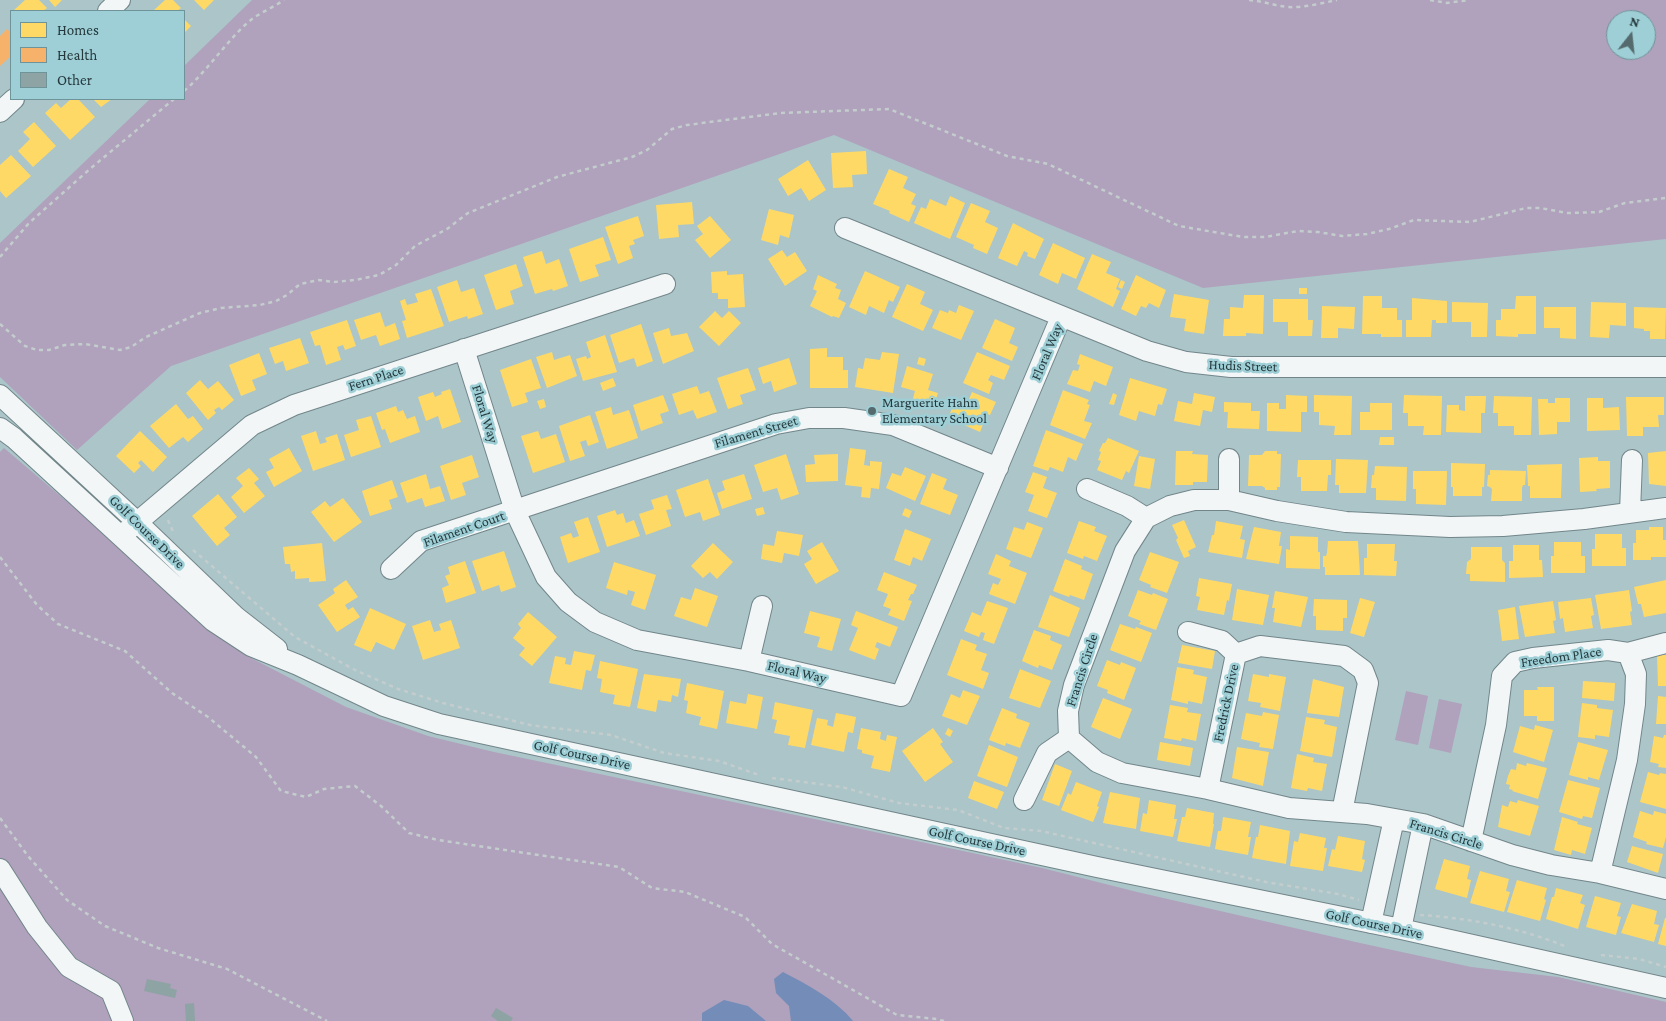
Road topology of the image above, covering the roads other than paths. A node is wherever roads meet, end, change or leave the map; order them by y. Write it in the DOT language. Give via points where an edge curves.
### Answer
graph roads {
  1 [pos="120,0"];
  2 [pos="109,10"];
  3 [pos="13,100"];
  4 [pos="0,112"];
  5 [pos="845,228"];
  6 [pos="665,284"];
  7 [pos="1061,317"];
  8 [pos="464,349"];
  9 [pos="1666,367"];
  10 [pos="0,395"];
  11 [pos="0,428"];
  12 [pos="1229,459"];
  13 [pos="1632,460"];
  14 [pos="998,468"];
  15 [pos="1087,489"];
  16 [pos="1229,500"];
  17 [pos="1666,508"];
  18 [pos="515,510"];
  19 [pos="1630,512"];
  20 [pos="1146,518"];
  21 [pos="137,522"];
  22 [pos="121,536"];
  23 [pos="391,569"];
  24 [pos="762,606"];
  25 [pos="1188,632"];
  26 [pos="1666,643"];
  27 [pos="1628,653"];
  28 [pos="1236,654"];
  29 [pos="749,661"];
  30 [pos="298,666"];
  31 [pos="1069,738"];
  32 [pos="1208,789"];
  33 [pos="1024,800"];
  34 [pos="1342,812"];
  35 [pos="1394,819"];
  36 [pos="1423,824"];
  37 [pos="1471,841"];
  38 [pos="0,869"];
  39 [pos="1600,873"];
  40 [pos="1666,889"];
  41 [pos="1371,923"];
  42 [pos="1401,929"];
  43 [pos="1666,988"];
  44 [pos="122,1021"];
  1 -- 2 [label="street"];
  3 -- 4 [label="street"];
  5 -- 7 [label="street, Hudis Street"];
  6 -- 8 [label="street, Fern Place"];
  7 -- 9 [label="street, Hudis Street" via="1147,351 1186,362 1231,367"];
  7 -- 14 [label="street, Floral Way"];
  8 -- 18 [label="street, Floral Way"];
  8 -- 21 [label="street, Fern Place" via="294,405 252,425"];
  10 -- 21 [label="street, Golf Course Drive"];
  11 -- 22 [label="street, Golf Course Drive"];
  12 -- 16 [label="street"];
  13 -- 19 [label="street"];
  14 -- 18 [label="street, Filament Street" via="893,425 844,418 809,418 776,424"];
  14 -- 29 [label="street, Floral Way" via="901,696"];
  15 -- 20 [label="street"];
  16 -- 19 [label="street" via="1346,522 1450,527 1512,525"];
  16 -- 20 [label="street" via="1194,500 1170,506"];
  17 -- 19 [label="street"];
  18 -- 23 [label="street, Filament Court" via="421,541"];
  18 -- 29 [label="street, Floral Way" via="546,577 568,602 595,622 637,640"];
  20 -- 31 [label="street, Francis Circle" via="1125,551 1074,686 1068,711"];
  21 -- 22 [label="street, Fern Place"];
  21 -- 30 [label="street, Golf Course Drive" via="236,617"];
  22 -- 30 [label="street, Golf Course Drive" via="213,621 251,646"];
  24 -- 29 [label="street"];
  25 -- 28 [label="street" via="1222,641"];
  26 -- 27 [label="street"];
  27 -- 37 [label="street, Freedom Place" via="1608,650 1533,658 1515,662 1502,676 1496,725"];
  27 -- 39 [label="street" via="1636,674 1635,704 1627,760"];
  28 -- 32 [label="street, Fredrick Drive"];
  28 -- 34 [label="street, Fredrick Drive" via="1260,646 1344,656 1363,670 1368,683"];
  30 -- 41 [label="street, Golf Course Drive" via="384,706 439,724 1087,865"];
  31 -- 32 [label="street, Francis Circle" via="1097,762 1122,773"];
  31 -- 33 [label="street" via="1047,753"];
  32 -- 34 [label="street, Francis Circle" via="1288,808"];
  34 -- 35 [label="street, Francis Circle"];
  35 -- 36 [label="street, Francis Circle"];
  35 -- 41 [label="street"];
  36 -- 37 [label="street, Francis Circle"];
  36 -- 42 [label="street"];
  37 -- 39 [label="street, Francis Circle" via="1551,865"];
  38 -- 44 [label="street" via="37,927 69,967 111,991"];
  39 -- 40 [label="street, Francis Circle"];
  41 -- 42 [label="street, Golf Course Drive"];
  42 -- 43 [label="street, Golf Course Drive"];
}
